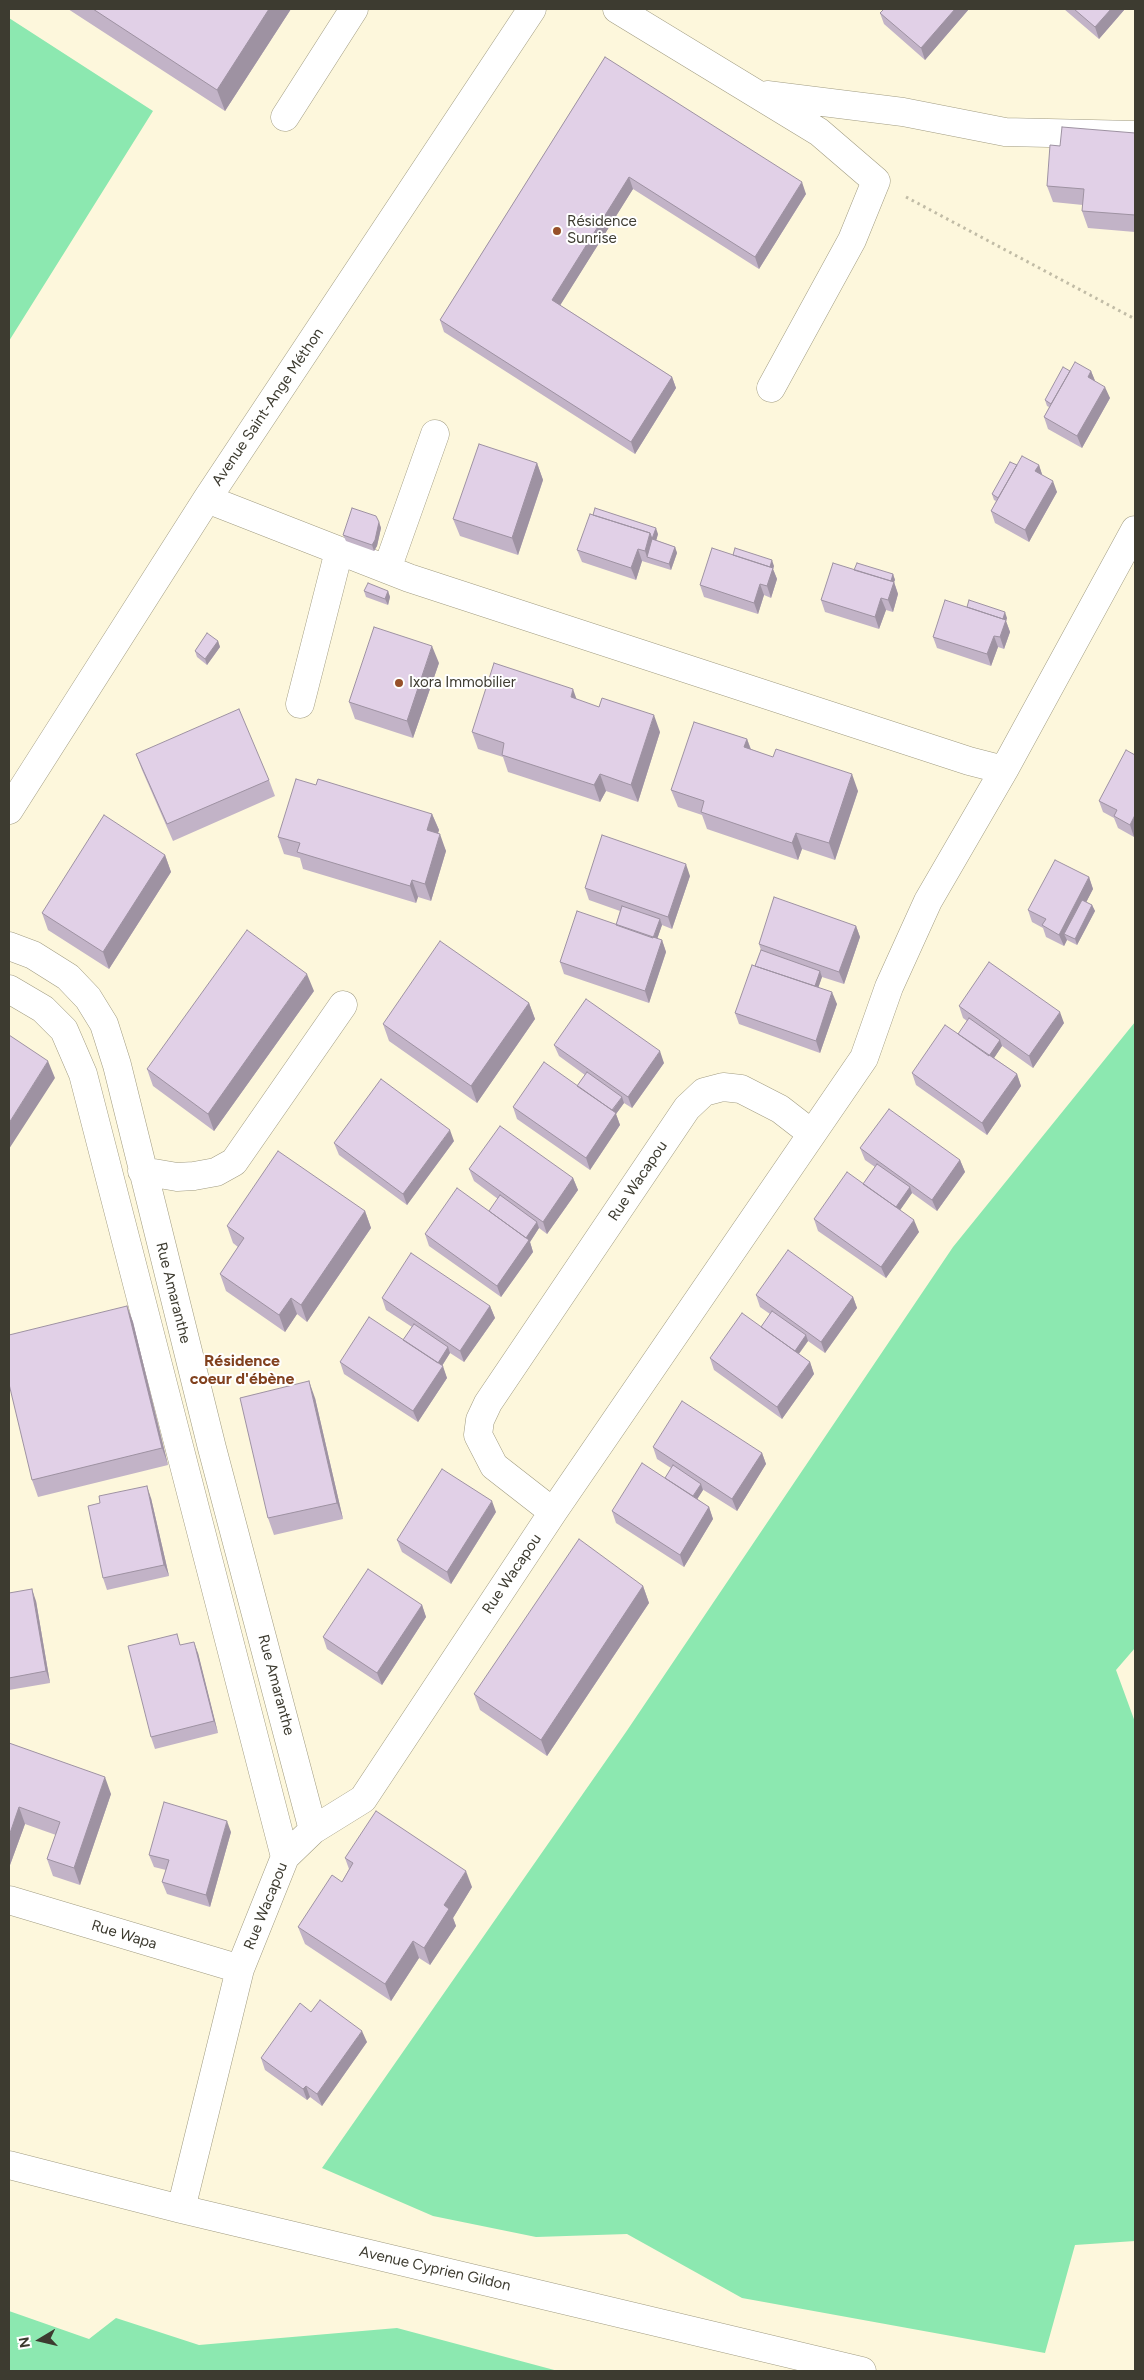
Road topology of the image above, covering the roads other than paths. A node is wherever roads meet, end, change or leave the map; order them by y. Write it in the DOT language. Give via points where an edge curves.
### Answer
graph roads {
  1 [pos="354,9"];
  2 [pos="532,9"];
  3 [pos="616,9"];
  4 [pos="759,94"];
  5 [pos="285,116"];
  6 [pos="1135,135"];
  7 [pos="771,388"];
  8 [pos="435,434"];
  9 [pos="207,499"];
  10 [pos="1135,530"];
  11 [pos="339,551"];
  12 [pos="387,569"];
  13 [pos="300,704"];
  14 [pos="1004,770"];
  15 [pos="9,810"];
  16 [pos="9,946"];
  17 [pos="9,989"];
  18 [pos="344,1004"];
  19 [pos="811,1133"];
  20 [pos="142,1171"];
  21 [pos="553,1512"];
  22 [pos="255,1607"];
  23 [pos="222,1616"];
  24 [pos="313,1830"];
  25 [pos="285,1857"];
  26 [pos="9,1900"];
  27 [pos="240,1969"];
  28 [pos="9,2165"];
  29 [pos="181,2209"];
  30 [pos="862,2371"];
  1 -- 5 [label="street"];
  2 -- 9 [label="street, Avenue Saint-Ange Méthon"];
  3 -- 4 [label="street"];
  4 -- 6 [label="street" via="903,112 1005,132"];
  4 -- 7 [label="street" via="819,132 876,180 852,240"];
  8 -- 12 [label="street"];
  9 -- 11 [label="street"];
  9 -- 15 [label="street, Avenue Saint-Ange Méthon"];
  10 -- 14 [label="street, Rue Wacapou"];
  11 -- 12 [label="street"];
  11 -- 13 [label="street"];
  12 -- 14 [label="street"];
  14 -- 19 [label="street, Rue Wacapou" via="928,900 889,987 864,1058"];
  16 -- 20 [label="street, Rue Amaranthe" via="33,955 68,977 88,998 104,1024"];
  17 -- 23 [label="street" via="43,1009 64,1030 83,1074"];
  18 -- 20 [label="street" via="234,1162 216,1172 194,1176 177,1177"];
  19 -- 21 [label="street, Rue Wacapou"];
  19 -- 21 [label="street, Rue Wacapou" via="780,1109 742,1089 723,1087 704,1092 687,1108 488,1403 480,1420 478,1436 494,1466"];
  20 -- 22 [label="street, Rue Amaranthe"];
  21 -- 24 [label="street, Rue Wacapou" via="363,1799"];
  22 -- 23 [label="street"];
  22 -- 24 [label="street, Rue Amaranthe"];
  23 -- 25 [label="street"];
  24 -- 25 [label="street, Rue Wacapou"];
  25 -- 27 [label="street, Rue Wacapou"];
  26 -- 27 [label="street, Rue Wapa"];
  27 -- 29 [label="street, Rue Wacapou"];
  28 -- 29 [label="street, Avenue Cyprien Gildon"];
  29 -- 30 [label="street, Avenue Cyprien Gildon"];
}
